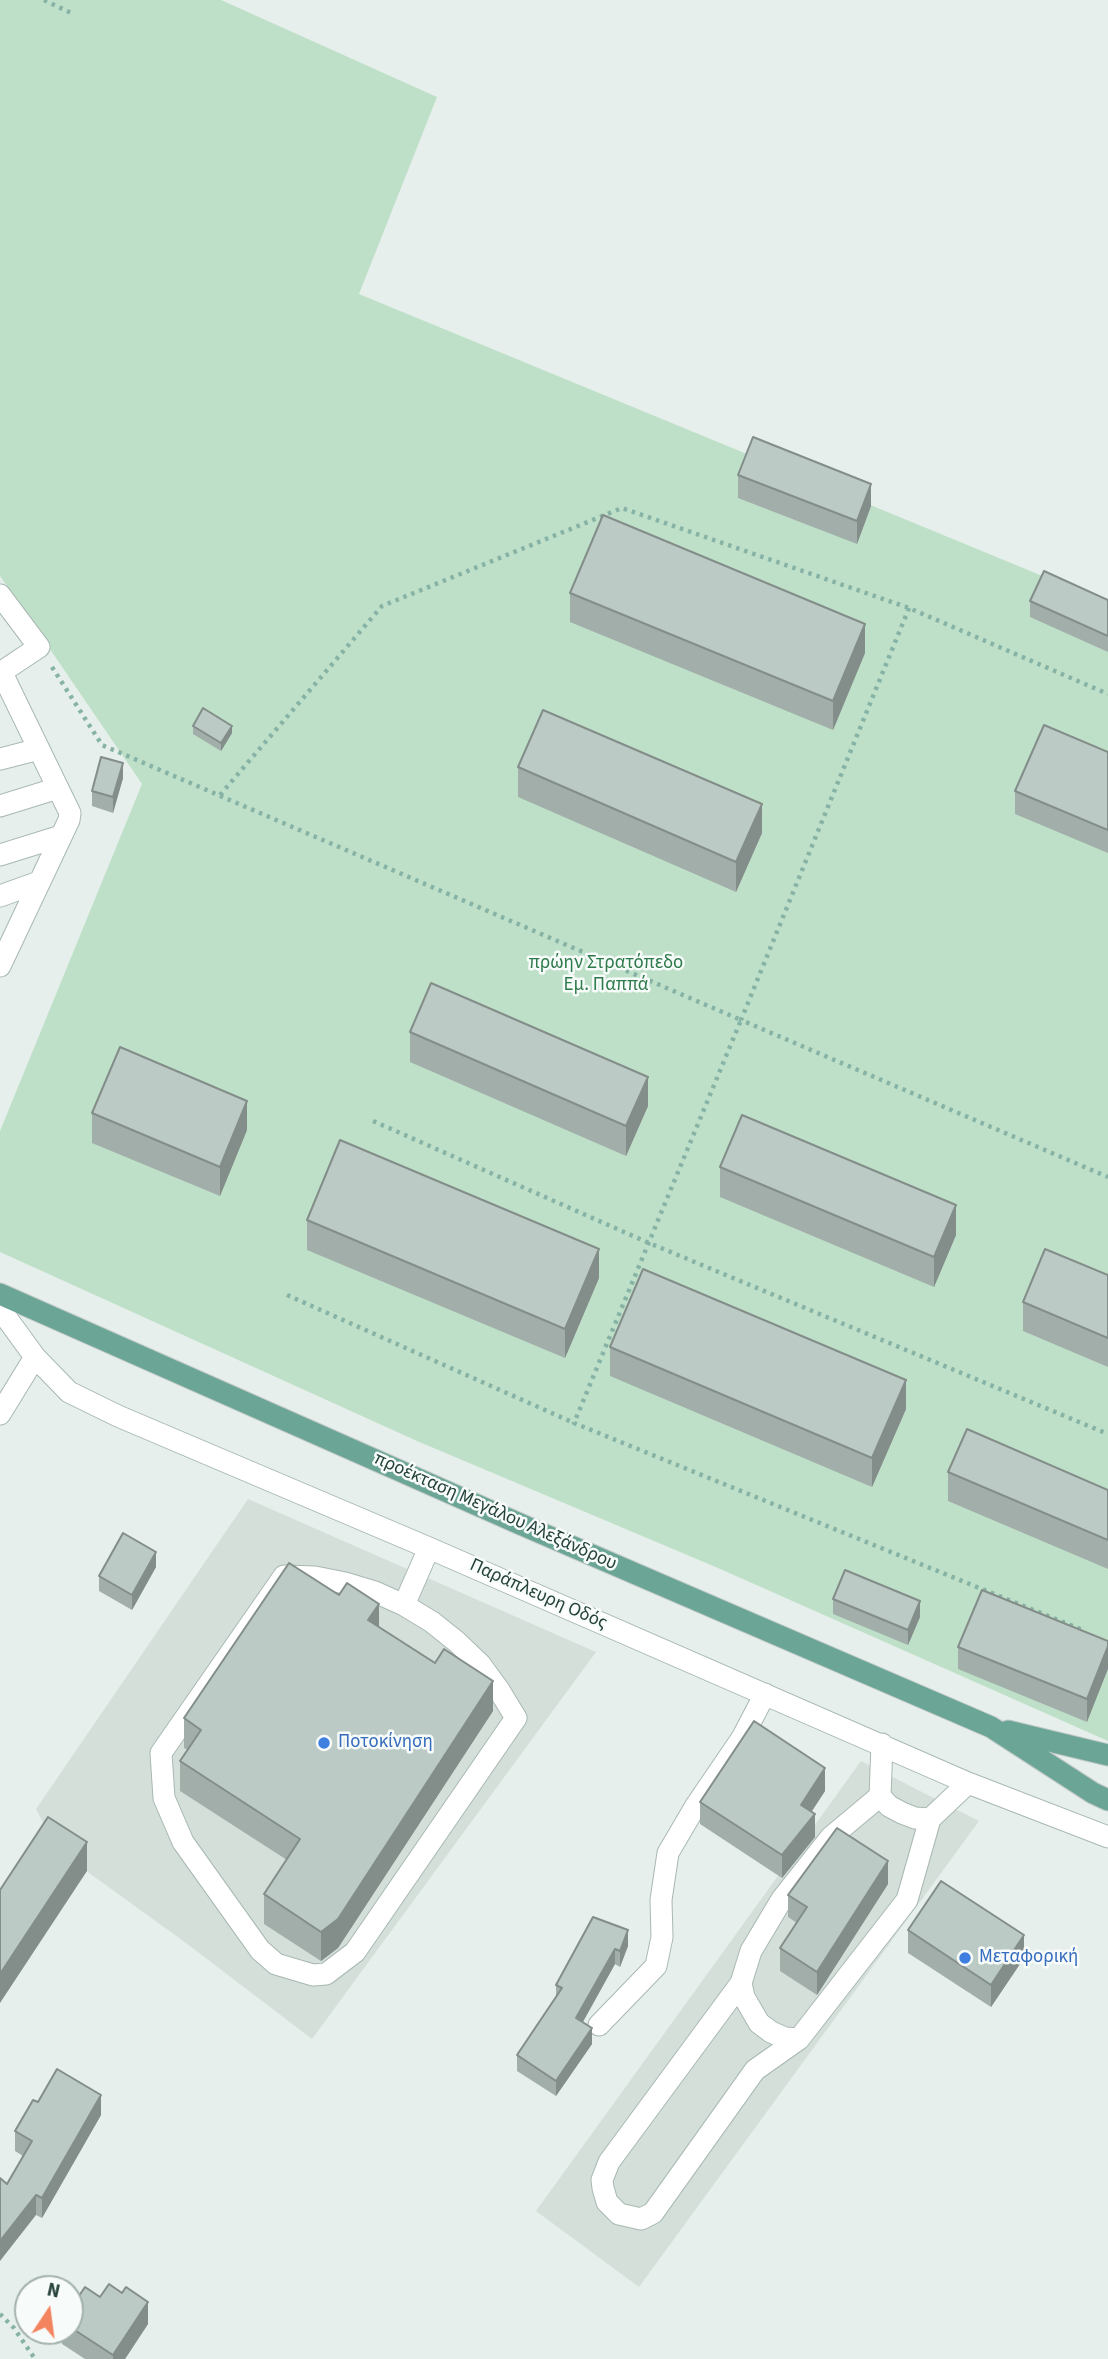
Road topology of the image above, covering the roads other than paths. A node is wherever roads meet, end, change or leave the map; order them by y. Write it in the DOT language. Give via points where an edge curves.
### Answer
graph roads {
  1 [pos="0,595"];
  2 [pos="1,673"];
  3 [pos="39,748"];
  4 [pos="0,759"];
  5 [pos="58,788"];
  6 [pos="0,806"];
  7 [pos="61,836"];
  8 [pos="0,855"];
  9 [pos="39,882"];
  10 [pos="0,896"];
  11 [pos="0,966"];
  12 [pos="0,1294"];
  13 [pos="0,1309"];
  14 [pos="35,1357"];
  15 [pos="0,1414"];
  16 [pos="429,1548"];
  17 [pos="404,1605"];
  18 [pos="765,1694"];
  19 [pos="991,1727"];
  20 [pos="882,1744"];
  21 [pos="1108,1755"];
  22 [pos="968,1783"];
  23 [pos="880,1796"];
  24 [pos="1108,1800"];
  25 [pos="930,1819"];
  26 [pos="1108,1837"];
  27 [pos="741,1983"];
  28 [pos="598,2025"];
  29 [pos="799,2039"];
  1 -- 2 [label="street" via="39,647"];
  2 -- 3 [label="street"];
  3 -- 4 [label="street"];
  3 -- 5 [label="street"];
  5 -- 6 [label="street"];
  5 -- 7 [label="street" via="70,813"];
  7 -- 8 [label="street"];
  7 -- 9 [label="street"];
  9 -- 10 [label="street"];
  9 -- 11 [label="street"];
  12 -- 19 [label="main road, προέκταση Μεγάλου Αλεξάνδρου"];
  13 -- 14 [label="street, Παράπλευρη Οδός"];
  14 -- 15 [label="street"];
  14 -- 16 [label="street, Παράπλευρη Οδός" via="69,1392 118,1416"];
  16 -- 17 [label="street"];
  16 -- 18 [label="street, Παράπλευρη Οδός"];
  17 -- 17 [label="street" via="345,1583 284,1576 161,1753 164,1798 183,1842 260,1950 287,1968 326,1974 355,1952 516,1718 472,1657 432,1622"];
  18 -- 20 [label="street, Παράπλευρη Οδός"];
  18 -- 28 [label="street" via="668,1853 656,1966"];
  19 -- 21 [label="main road, προέκταση Μεγάλου Αλεξάνδρου"];
  19 -- 24 [label="main road, προέκταση Μεγάλου Αλεξάνδρου"];
  20 -- 22 [label="street, Παράπλευρη Οδός"];
  20 -- 23 [label="street"];
  22 -- 25 [label="street"];
  22 -- 26 [label="street, Παράπλευρη Οδός"];
  23 -- 25 [label="street" via="902,1813"];
  23 -- 27 [label="street" via="831,1837 782,1899 751,1951"];
  25 -- 29 [label="street" via="907,1900"];
  27 -- 29 [label="street" via="750,2011 759,2022 785,2039"];
  27 -- 29 [label="street" via="609,2162 603,2188 613,2209 640,2219 653,2213 755,2070"];
}
